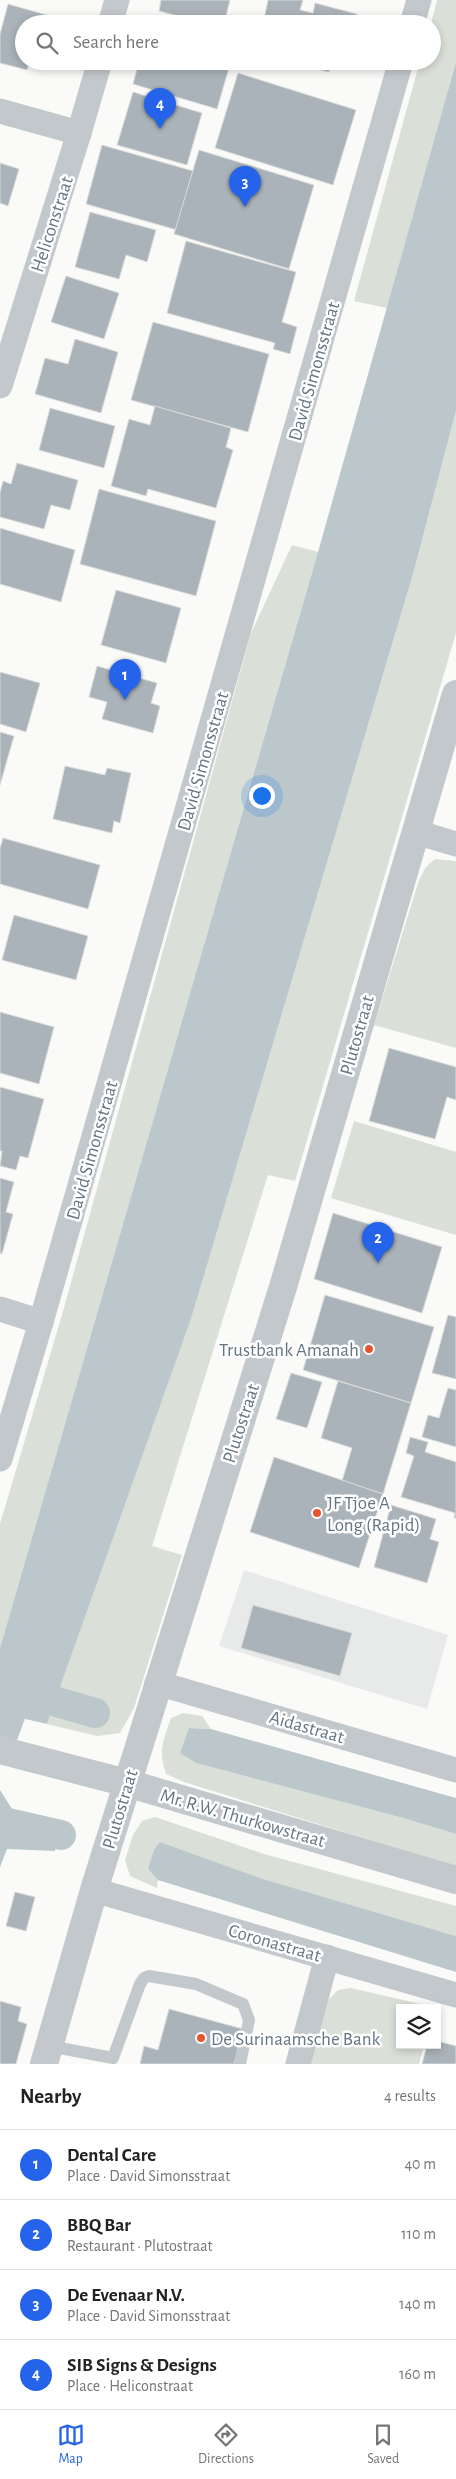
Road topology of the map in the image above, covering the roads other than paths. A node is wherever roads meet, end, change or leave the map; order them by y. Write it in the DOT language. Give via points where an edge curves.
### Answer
graph roads {
  1 [pos="117,0"];
  2 [pos="419,0"];
  3 [pos="113,15"];
  4 [pos="415,15"];
  5 [pos="98,70"];
  6 [pos="398,70"];
  7 [pos="0,111"];
  8 [pos="80,133"];
  9 [pos="2,370"];
  10 [pos="456,694"];
  11 [pos="416,832"];
  12 [pos="456,844"];
  13 [pos="0,1309"];
  14 [pos="42,1322"];
  15 [pos="0,1459"];
  16 [pos="157,1682"];
  17 [pos="0,1750"];
  18 [pos="456,1770"];
  19 [pos="127,1783"];
  20 [pos="456,1880"];
  21 [pos="94,1890"];
  22 [pos="327,1957"];
  23 [pos="456,1995"];
  24 [pos="47,2055"];
  25 [pos="240,2064"];
  26 [pos="298,2064"];
  1 -- 3 [label="street"];
  2 -- 4 [label="street"];
  5 -- 8 [label="street, Heliconstraat"];
  6 -- 14 [label="street, David Simonsstraat"];
  7 -- 8 [label="street"];
  8 -- 9 [label="street, Heliconstraat"];
  10 -- 11 [label="street, Plutostraat"];
  11 -- 12 [label="street"];
  11 -- 16 [label="street, Plutostraat" via="282,1287"];
  13 -- 14 [label="street"];
  14 -- 15 [label="street, David Simonsstraat"];
  16 -- 18 [label="street, Aidastraat"];
  16 -- 19 [label="street, Plutostraat"];
  17 -- 19 [label="street, Mr. R.W. Thurkowstraat"];
  19 -- 20 [label="street, Mr. R.W. Thurkowstraat"];
  19 -- 21 [label="street, Plutostraat"];
  21 -- 22 [label="street, Coronastraat"];
  21 -- 24 [label="street, Plutostraat"];
  22 -- 23 [label="street, Coronastraat"];
  22 -- 26 [label="street"];
  24 -- 25 [label="lane" via="113,2058 140,1984 150,1976 196,1984 242,2004 249,2020"];
}
